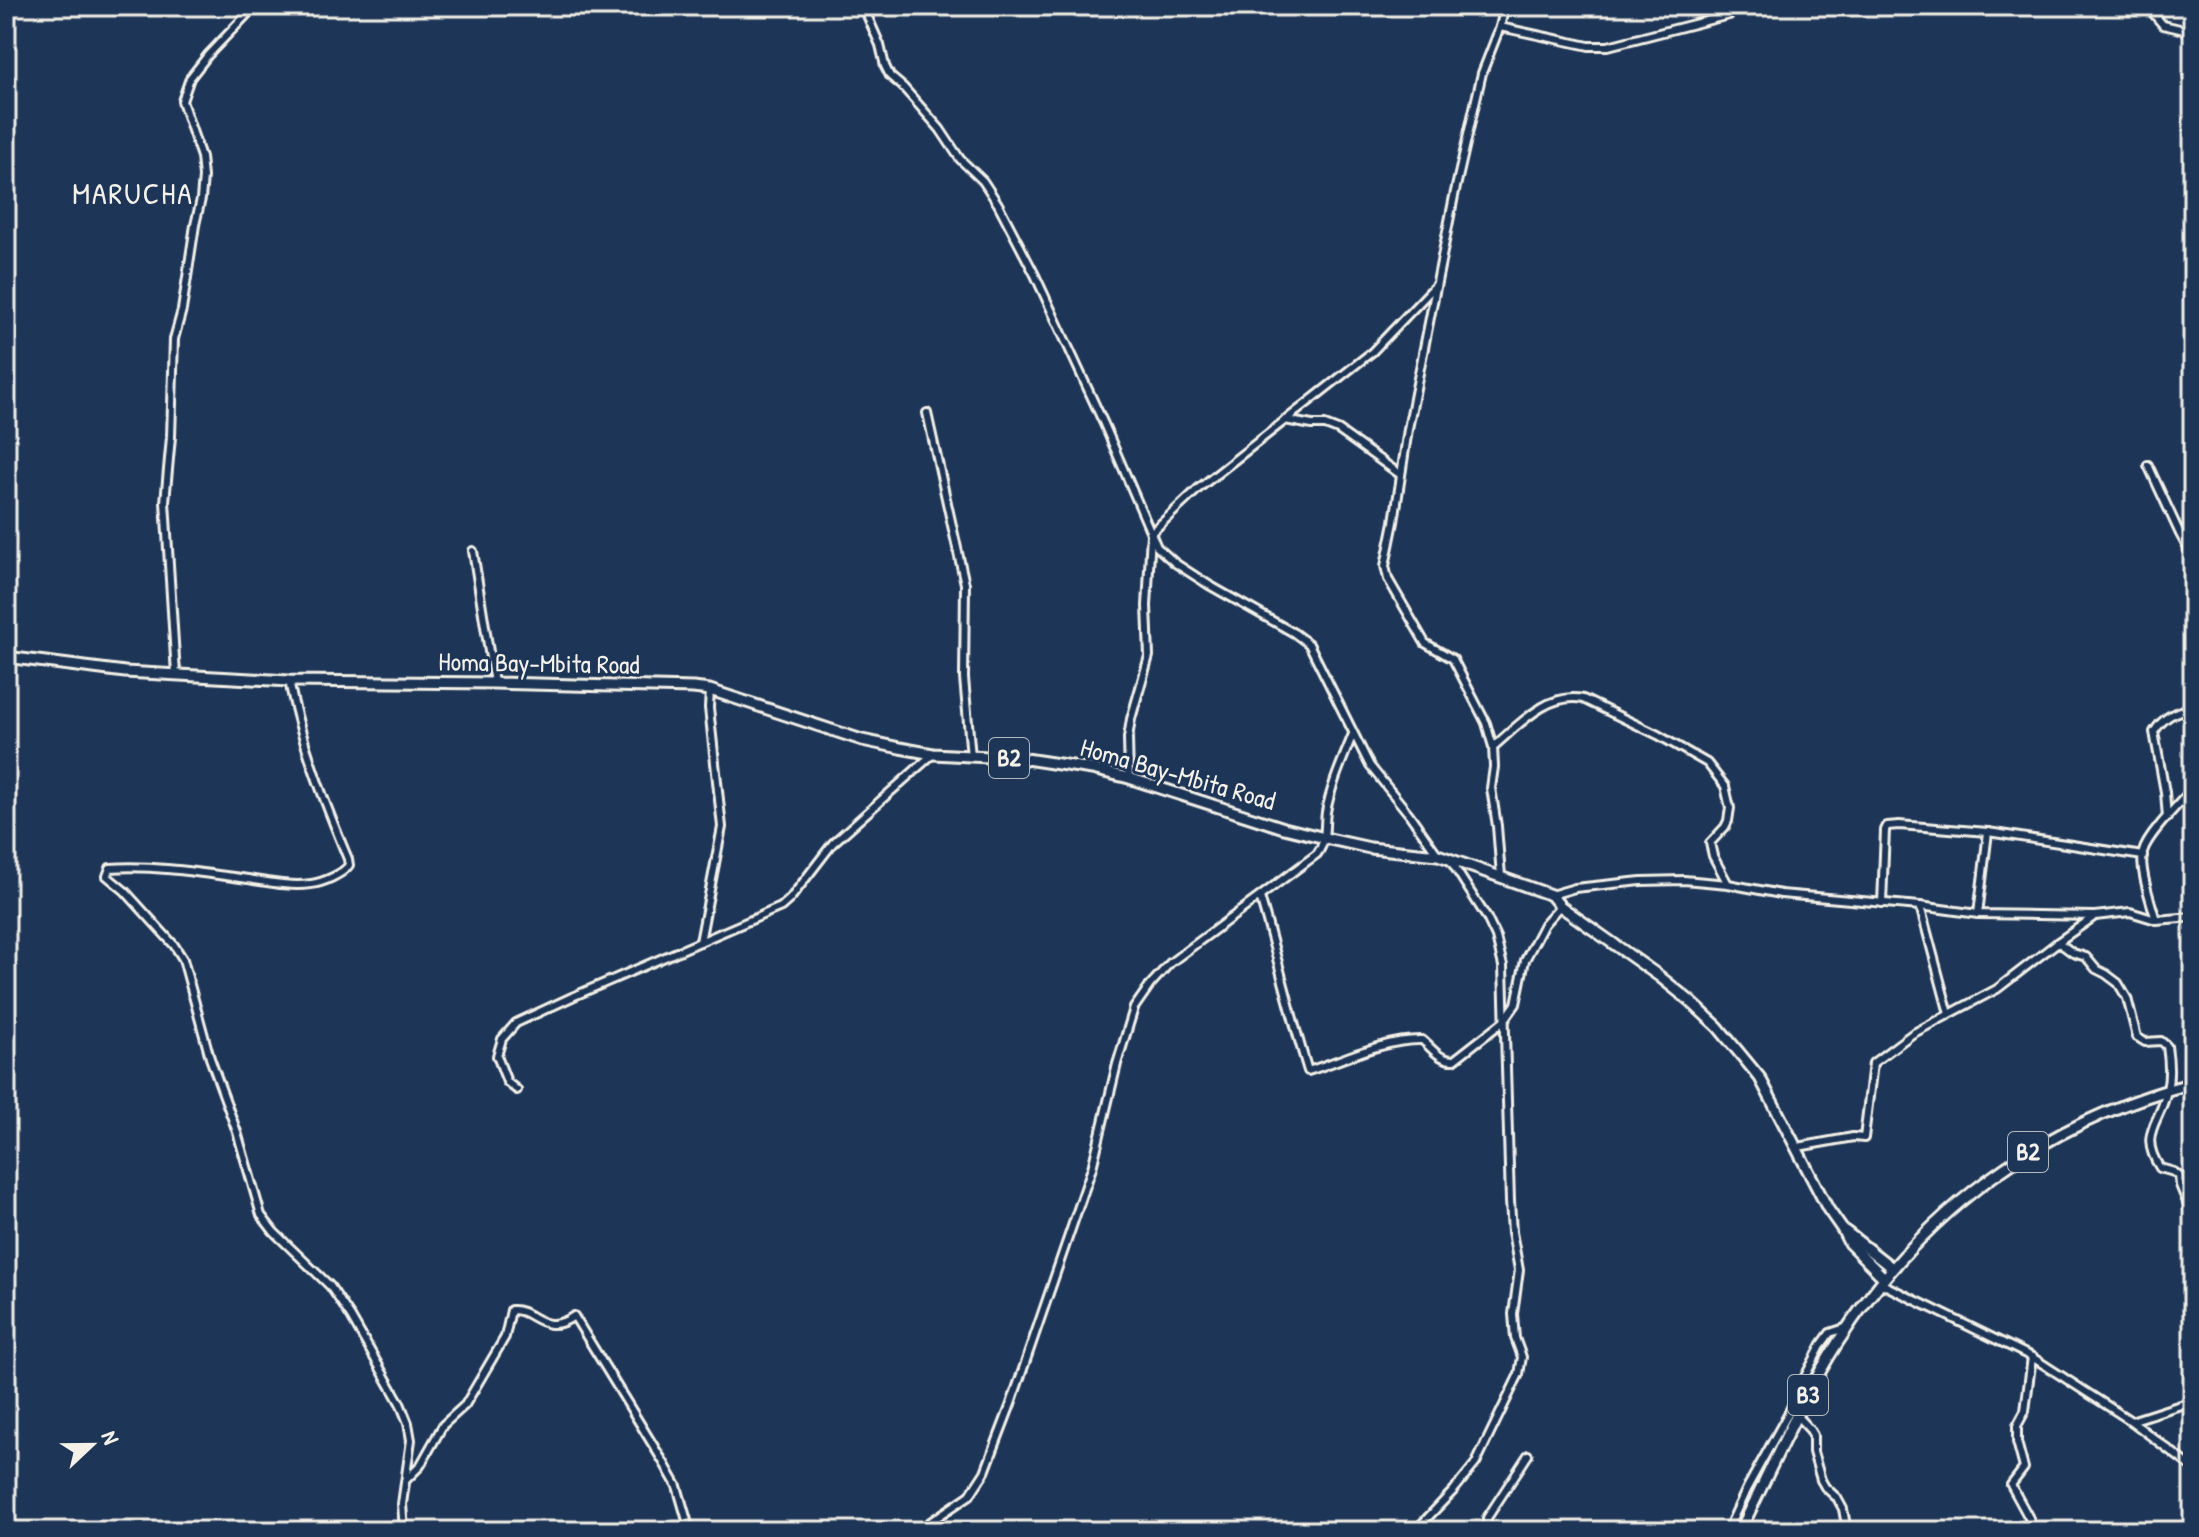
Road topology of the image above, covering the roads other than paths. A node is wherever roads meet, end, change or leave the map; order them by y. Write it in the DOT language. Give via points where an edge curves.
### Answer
graph roads {
  1 [pos="255,6"];
  2 [pos="863,6"];
  3 [pos="1505,6"];
  4 [pos="1742,6"];
  5 [pos="2147,6"];
  6 [pos="1500,27"];
  7 [pos="2193,32"];
  8 [pos="1436,285"];
  9 [pos="927,413"];
  10 [pos="1285,420"];
  11 [pos="2148,465"];
  12 [pos="1401,475"];
  13 [pos="1151,533"];
  14 [pos="473,551"];
  15 [pos="2193,558"];
  16 [pos="6,657"];
  17 [pos="176,674"];
  18 [pos="289,681"];
  19 [pos="494,683"];
  20 [pos="710,690"];
  21 [pos="2193,709"];
  22 [pos="1353,734"];
  23 [pos="1493,747"];
  24 [pos="933,754"];
  25 [pos="971,757"];
  26 [pos="1129,778"];
  27 [pos="2193,788"];
  28 [pos="2167,818"];
  29 [pos="1988,832"];
  30 [pos="1325,838"];
  31 [pos="1438,855"];
  32 [pos="2143,856"];
  33 [pos="1450,860"];
  34 [pos="1501,876"];
  35 [pos="1728,884"];
  36 [pos="1551,895"];
  37 [pos="1260,897"];
  38 [pos="1882,903"];
  39 [pos="1560,906"];
  40 [pos="1920,906"];
  41 [pos="1978,914"];
  42 [pos="2095,916"];
  43 [pos="2193,917"];
  44 [pos="2156,920"];
  45 [pos="700,942"];
  46 [pos="2058,942"];
  47 [pos="1949,1014"];
  48 [pos="1504,1021"];
  49 [pos="2193,1083"];
  50 [pos="517,1090"];
  51 [pos="2168,1090"];
  52 [pos="1798,1147"];
  53 [pos="2193,1217"];
  54 [pos="1842,1229"];
  55 [pos="1892,1268"];
  56 [pos="1882,1281"];
  57 [pos="2032,1357"];
  58 [pos="2193,1401"];
  59 [pos="1793,1414"];
  60 [pos="2131,1421"];
  61 [pos="1528,1455"];
  62 [pos="2193,1468"];
  63 [pos="406,1480"];
  64 [pos="1733,1520"];
  65 [pos="1742,1528"];
  66 [pos="404,1531"];
  67 [pos="690,1531"];
  68 [pos="917,1531"];
  69 [pos="1415,1531"];
  70 [pos="1487,1531"];
  71 [pos="1727,1531"];
  72 [pos="1847,1531"];
  73 [pos="2033,1531"];
  1 -- 17 [label="street" via="190,78 182,101 203,177 174,339 165,502"];
  2 -- 13 [label="street" via="890,76 940,129 998,204"];
  3 -- 6 [label="street"];
  4 -- 6 [label="street" via="1729,15 1608,46"];
  5 -- 7 [label="street" via="2163,25"];
  6 -- 8 [label="street" via="1474,104"];
  8 -- 10 [label="street" via="1372,352"];
  8 -- 12 [label="street"];
  9 -- 25 [label="street" via="965,584 964,678"];
  10 -- 12 [label="street" via="1338,430"];
  10 -- 13 [label="street"];
  11 -- 15 [label="street"];
  12 -- 23 [label="street" via="1385,573 1425,643 1456,665"];
  13 -- 22 [label="street" via="1157,547 1175,563 1309,644"];
  13 -- 26 [label="street" via="1149,656 1131,719"];
  14 -- 19 [label="street"];
  16 -- 17 [label="highway, Homa Bay-Mbita Road / B2"];
  17 -- 18 [label="highway, Homa Bay-Mbita Road / B2"];
  18 -- 19 [label="highway, Homa Bay-Mbita Road / B2"];
  18 -- 63 [label="street" via="324,802 348,859 345,871 312,884 132,868 110,868 107,876 183,959 261,1215 330,1286 390,1383 411,1440"];
  19 -- 20 [label="highway, Homa Bay-Mbita Road / B2"];
  20 -- 24 [label="highway, Homa Bay-Mbita Road / B2" via="862,740"];
  20 -- 45 [label="street" via="722,827"];
  21 -- 28 [label="street" via="2169,715 2154,732"];
  22 -- 30 [label="street" via="1326,811"];
  22 -- 31 [label="street" via="1370,766"];
  23 -- 34 [label="street" via="1491,788"];
  23 -- 35 [label="street" via="1535,712 1572,696 1707,763 1725,786 1730,808 1725,827 1710,843"];
  24 -- 25 [label="highway, Homa Bay-Mbita Road / B2"];
  24 -- 45 [label="street" via="833,843 781,907"];
  25 -- 26 [label="highway, Homa Bay-Mbita Road / B2" via="1049,762"];
  26 -- 30 [label="highway, Homa Bay-Mbita Road / B2"];
  27 -- 28 [label="street"];
  28 -- 32 [label="street"];
  29 -- 32 [label="street"];
  29 -- 38 [label="street" via="1887,826"];
  29 -- 41 [label="street"];
  30 -- 31 [label="highway, Homa Bay-Mbita Road / B2"];
  30 -- 37 [label="street" via="1317,854"];
  31 -- 33 [label="highway, Homa Bay-Mbita Road / B2"];
  32 -- 44 [label="street"];
  33 -- 34 [label="highway, Homa Bay-Mbita Road / B2"];
  33 -- 48 [label="street" via="1496,937 1506,990"];
  34 -- 36 [label="highway, Homa Bay-Mbita Road / B2"];
  35 -- 36 [label="street" via="1641,881"];
  35 -- 38 [label="street"];
  36 -- 39 [label="highway, Homa Bay-Mbita Road / B2"];
  37 -- 48 [label="street" via="1308,1071 1409,1040 1422,1040 1438,1056 1454,1060"];
  37 -- 68 [label="street" via="1170,963 1134,1008 1092,1168 985,1472 970,1495"];
  38 -- 40 [label="street"];
  39 -- 48 [label="street" via="1525,960 1516,1004"];
  39 -- 52 [label="highway, Homa Bay-Mbita Road / B2" via="1659,976 1718,1027 1760,1078"];
  40 -- 41 [label="street"];
  40 -- 47 [label="street"];
  41 -- 42 [label="street"];
  42 -- 44 [label="street" via="2130,912"];
  42 -- 46 [label="street"];
  43 -- 44 [label="street"];
  45 -- 50 [label="street" via="516,1023 502,1039 497,1056 507,1082"];
  46 -- 47 [label="street" via="1997,989"];
  46 -- 51 [label="street" via="2118,983 2140,1040 2167,1046"];
  47 -- 52 [label="street" via="1873,1063 1864,1138"];
  48 -- 69 [label="street" via="1512,1232 1519,1270 1513,1327 1522,1363 1476,1463"];
  49 -- 51 [label="highway, B2"];
  51 -- 53 [label="street" via="2151,1128 2151,1144 2160,1168 2179,1176"];
  51 -- 55 [label="highway, B2" via="2071,1128 2012,1162 1930,1228"];
  52 -- 54 [label="highway, Homa Bay-Mbita Road / B2"];
  54 -- 55 [label="highway, Homa Bay-Mbita Road / B2"];
  54 -- 56 [label="highway, Homa Bay-Mbita Road / B2"];
  55 -- 56 [label="highway, B3"];
  56 -- 57 [label="street"];
  56 -- 59 [label="highway, B3"];
  57 -- 60 [label="street"];
  57 -- 73 [label="street" via="2025,1411 2017,1426 2024,1468 2011,1485"];
  58 -- 60 [label="street"];
  59 -- 64 [label="street" via="1768,1447"];
  59 -- 65 [label="highway, B3"];
  59 -- 72 [label="street" via="1813,1435 1821,1480 1843,1509"];
  60 -- 62 [label="street"];
  61 -- 70 [label="street" via="1487,1518"];
  63 -- 66 [label="street"];
  63 -- 67 [label="street" via="443,1425 465,1405 505,1337 511,1310 555,1324 574,1316 677,1486"];
  64 -- 65 [label="street"];
  64 -- 71 [label="street"];
}
